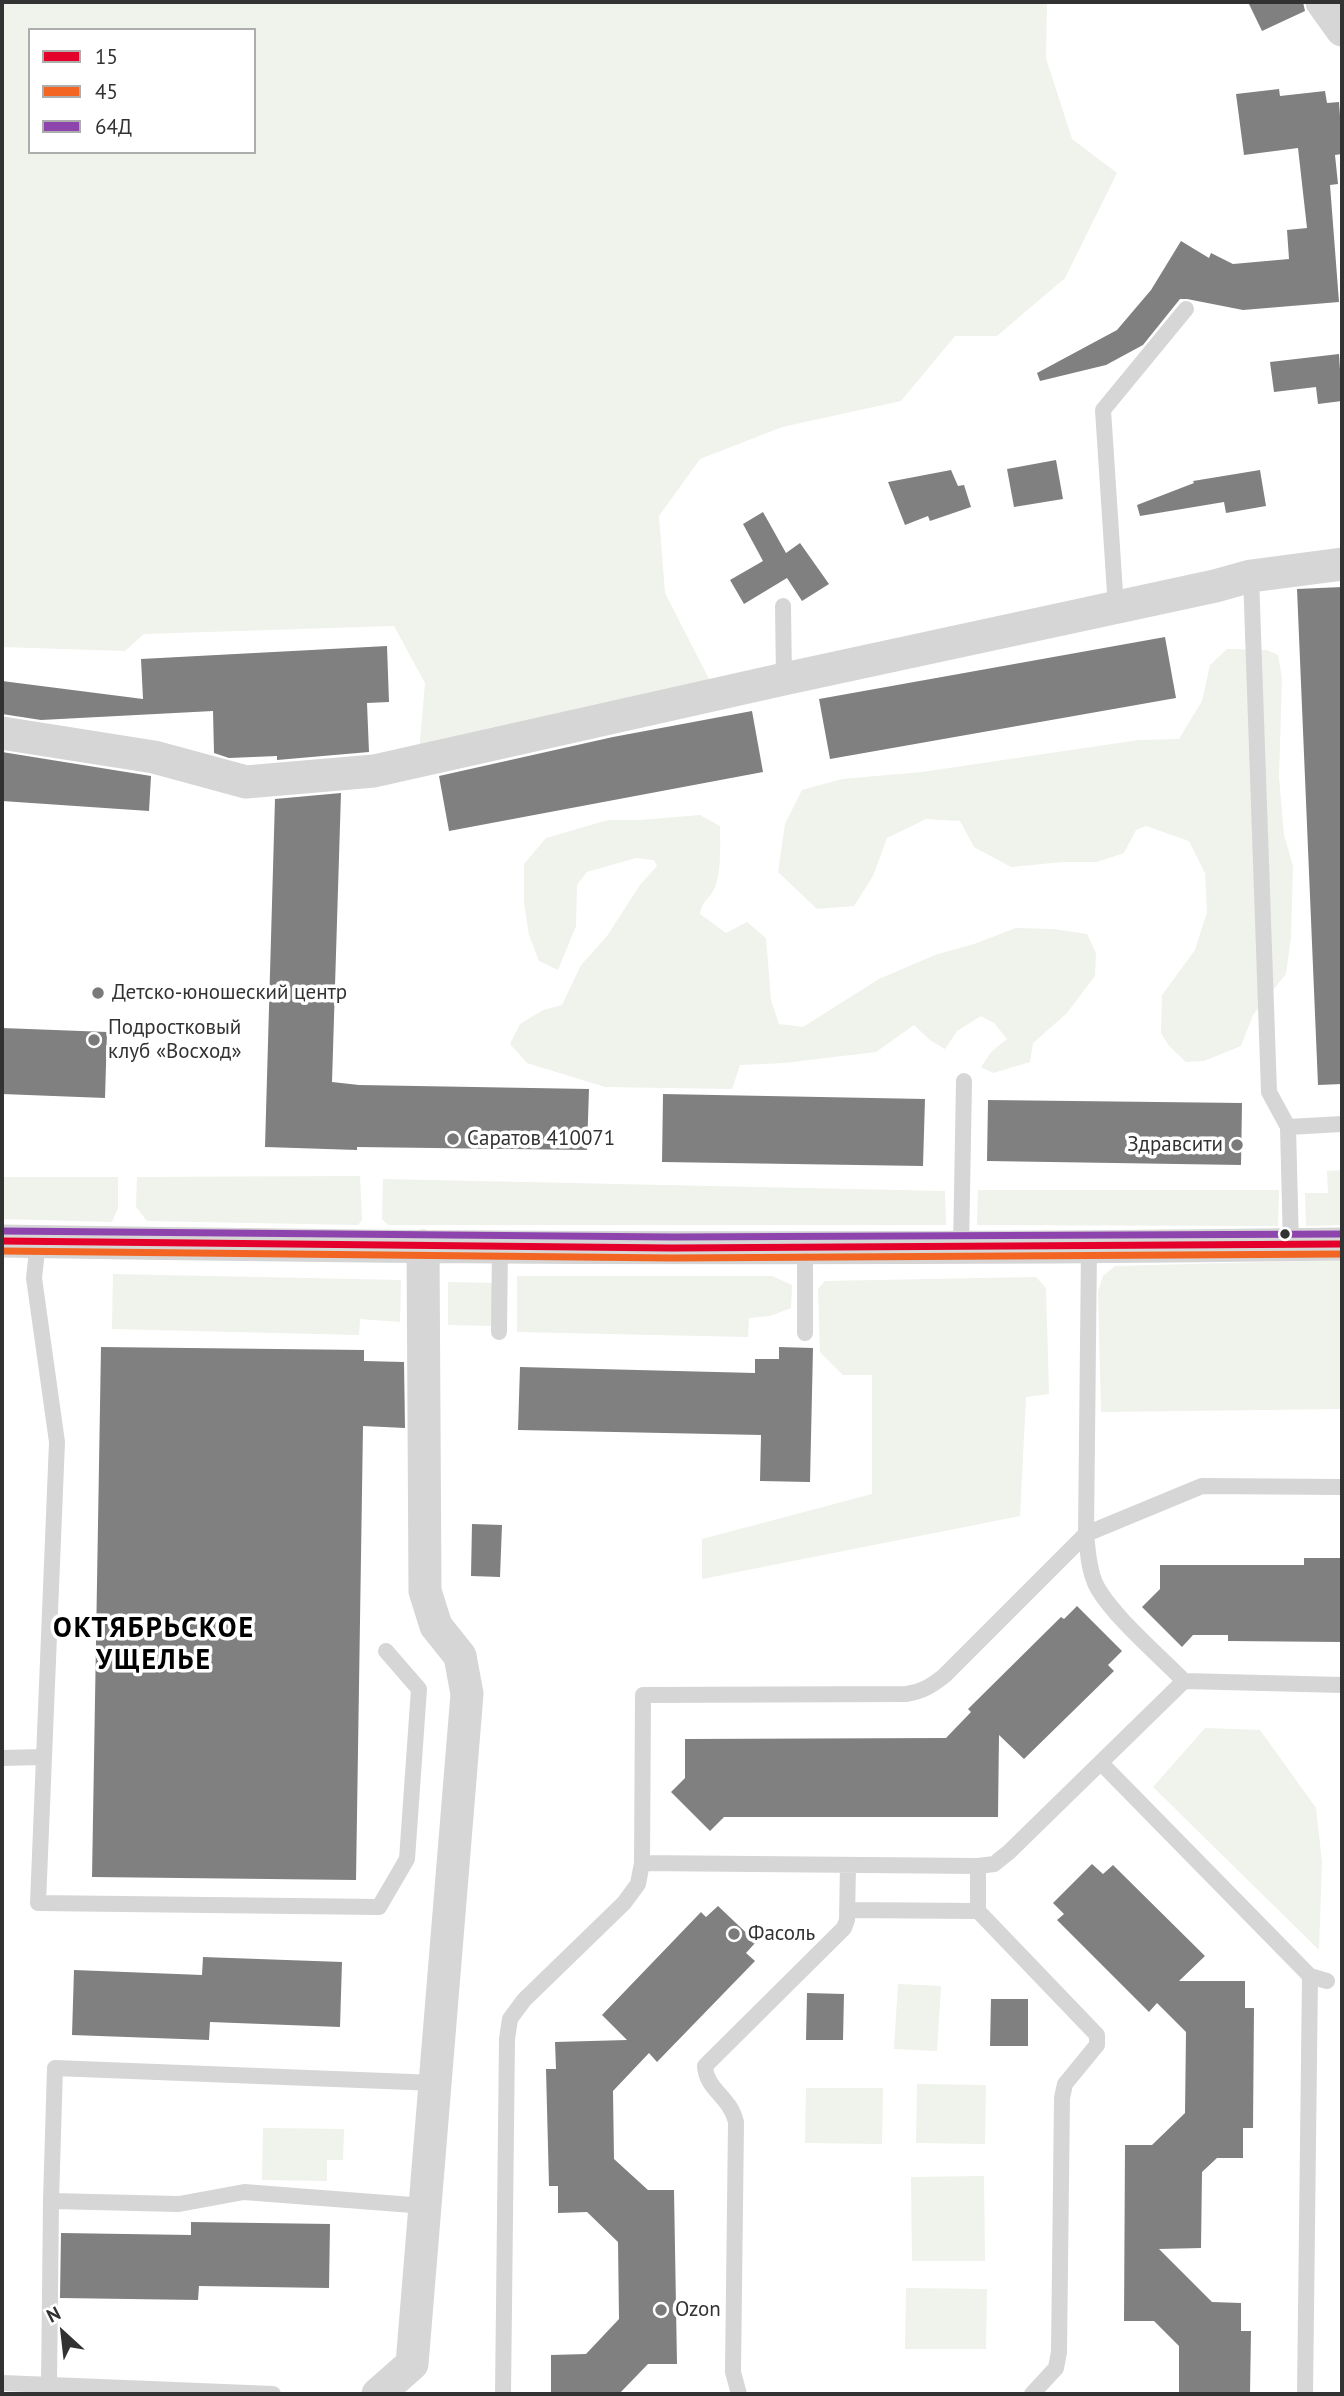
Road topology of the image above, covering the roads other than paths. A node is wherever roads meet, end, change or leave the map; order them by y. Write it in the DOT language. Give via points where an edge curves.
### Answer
graph roads {
  1 [pos="1322,2"];
  2 [pos="1342,30"];
  3 [pos="1186,309"];
  4 [pos="1342,564"];
  5 [pos="1251,576"];
  6 [pos="783,606"];
  7 [pos="1116,608"];
  8 [pos="785,679"];
  9 [pos="2,733"];
  10 [pos="964,1081"];
  11 [pos="1342,1124"];
  12 [pos="1288,1127"];
  13 [pos="2,1241"];
  14 [pos="37,1242"];
  15 [pos="1342,1244"];
  16 [pos="1291,1245"];
  17 [pos="422,1246"];
  18 [pos="500,1247"];
  19 [pos="1089,1248"];
  20 [pos="805,1249"];
  21 [pos="961,1249"];
  22 [pos="499,1332"];
  23 [pos="805,1333"];
  24 [pos="1342,1487"];
  25 [pos="1086,1534"];
  26 [pos="386,1651"];
  27 [pos="1184,1681"];
  28 [pos="1342,1685"];
  29 [pos="43,1757"];
  30 [pos="2,1758"];
  31 [pos="1101,1763"];
  32 [pos="642,1863"];
  33 [pos="848,1864"];
  34 [pos="978,1866"];
  35 [pos="847,1910"];
  36 [pos="978,1911"];
  37 [pos="1310,1976"];
  38 [pos="1327,1981"];
  39 [pos="436,2083"];
  40 [pos="51,2201"];
  41 [pos="425,2206"];
  42 [pos="2,2383"];
  43 [pos="49,2385"];
  44 [pos="273,2394"];
  45 [pos="378,2394"];
  46 [pos="503,2394"];
  47 [pos="739,2394"];
  48 [pos="1032,2394"];
  49 [pos="1305,2394"];
  1 -- 2 [label="street"];
  3 -- 7 [label="lane" via="1103,410"];
  4 -- 5 [label="street"];
  5 -- 7 [label="street"];
  5 -- 12 [label="lane" via="1269,1092"];
  6 -- 8 [label="lane"];
  7 -- 8 [label="street"];
  8 -- 9 [label="street" via="374,771 246,782 154,757"];
  10 -- 21 [label="lane"];
  11 -- 12 [label="lane"];
  12 -- 16 [label="lane"];
  13 -- 14 [label="street"];
  14 -- 17 [label="street"];
  14 -- 29 [label="lane" via="34,1278 57,1442"];
  15 -- 16 [label="street"];
  16 -- 19 [label="street"];
  17 -- 18 [label="street"];
  17 -- 39 [label="street" via="425,1591 436,1626 460,1656 467,1694"];
  18 -- 20 [label="street"];
  18 -- 22 [label="lane"];
  19 -- 21 [label="street"];
  19 -- 25 [label="lane"];
  20 -- 21 [label="street"];
  20 -- 23 [label="lane"];
  24 -- 25 [label="lane" via="1202,1486"];
  25 -- 27 [label="lane" via="1096,1583 1110,1605"];
  25 -- 32 [label="lane" via="944,1676 919,1692 637,1695"];
  26 -- 29 [label="lane" via="419,1689 407,1859 379,1907 38,1903"];
  27 -- 28 [label="lane"];
  27 -- 31 [label="lane"];
  29 -- 30 [label="lane"];
  31 -- 34 [label="lane" via="1009,1852 994,1864"];
  31 -- 37 [label="lane"];
  32 -- 33 [label="lane"];
  32 -- 46 [label="lane" via="638,1884 624,1903 510,2019"];
  33 -- 34 [label="lane"];
  33 -- 35 [label="lane"];
  34 -- 36 [label="lane"];
  35 -- 36 [label="lane"];
  35 -- 47 [label="lane" via="844,1928 705,2066 705,2076 733,2110 736,2122 733,2372"];
  36 -- 48 [label="lane" via="1097,2035 1097,2045 1065,2084 1062,2098 1059,2352 1056,2368"];
  37 -- 38 [label="lane"];
  37 -- 49 [label="lane"];
  39 -- 40 [label="lane" via="55,2068"];
  39 -- 41 [label="street"];
  40 -- 41 [label="lane" via="179,2204 244,2192"];
  40 -- 43 [label="lane"];
  41 -- 45 [label="street" via="412,2364"];
  42 -- 43 [label="lane"];
  43 -- 44 [label="lane"];
}
